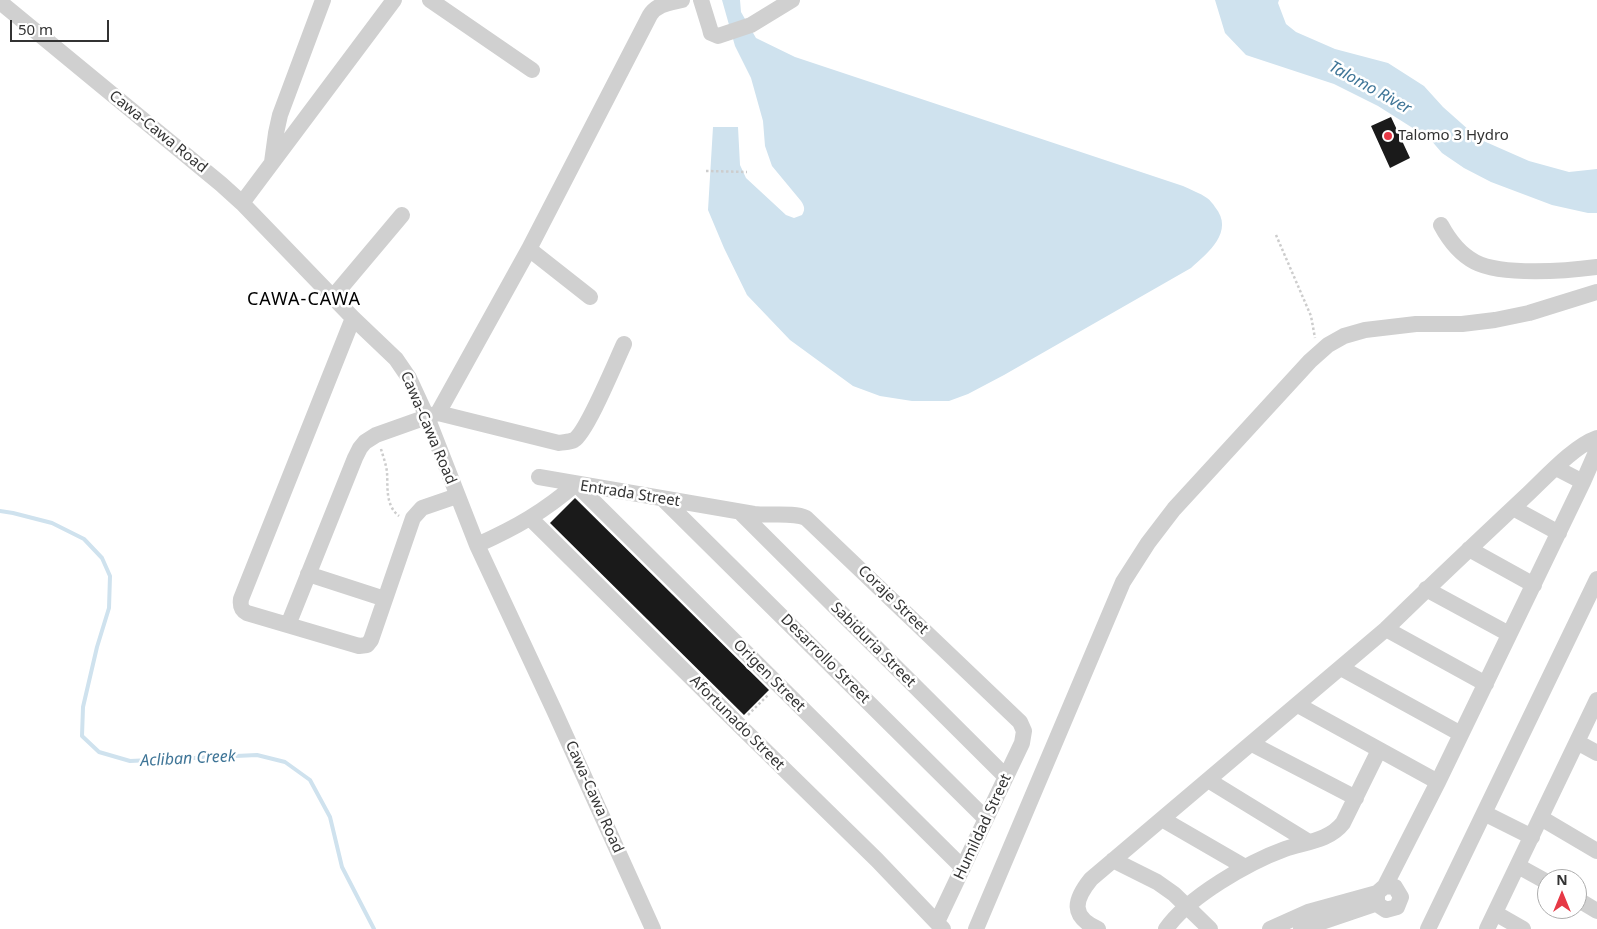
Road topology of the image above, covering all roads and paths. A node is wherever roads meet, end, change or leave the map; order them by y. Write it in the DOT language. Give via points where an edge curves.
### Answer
graph roads {
  1 [pos="323,0"];
  2 [pos="394,0"];
  3 [pos="430,0"];
  4 [pos="682,0"];
  5 [pos="701,0"];
  6 [pos="792,0"];
  7 [pos="0,2"];
  8 [pos="532,70"];
  9 [pos="271,164"];
  10 [pos="706,171"];
  11 [pos="746,172"];
  12 [pos="242,203"];
  13 [pos="402,215"];
  14 [pos="1441,226"];
  15 [pos="1276,235"];
  16 [pos="529,248"];
  17 [pos="1597,267"];
  18 [pos="1597,292"];
  19 [pos="333,297"];
  20 [pos="590,297"];
  21 [pos="353,318"];
  22 [pos="624,344"];
  23 [pos="1318,354"];
  24 [pos="432,415"];
  25 [pos="376,435"];
  26 [pos="1597,438"];
  27 [pos="1597,450"];
  28 [pos="1556,468"];
  29 [pos="538,477"];
  30 [pos="1583,482"];
  31 [pos="576,484"];
  32 [pos="457,496"];
  33 [pos="663,499"];
  34 [pos="1513,508"];
  35 [pos="740,512"];
  36 [pos="531,519"];
  37 [pos="412,522"];
  38 [pos="1559,533"];
  39 [pos="477,545"];
  40 [pos="1469,549"];
  41 [pos="308,574"];
  42 [pos="1597,579"];
  43 [pos="1534,585"];
  44 [pos="1426,589"];
  45 [pos="385,599"];
  46 [pos="288,625"];
  47 [pos="1386,629"];
  48 [pos="1510,634"];
  49 [pos="1341,668"];
  50 [pos="1486,684"];
  51 [pos="778,685"];
  52 [pos="1597,700"];
  53 [pos="1298,705"];
  54 [pos="738,725"];
  55 [pos="1024,731"];
  56 [pos="1461,734"];
  57 [pos="1577,742"];
  58 [pos="1252,744"];
  59 [pos="1379,750"];
  60 [pos="1597,754"];
  61 [pos="1006,777"];
  62 [pos="1208,780"];
  63 [pos="1438,782"];
  64 [pos="1356,798"];
  65 [pos="1484,813"];
  66 [pos="1541,818"];
  67 [pos="1162,819"];
  68 [pos="986,820"];
  69 [pos="1532,837"];
  70 [pos="1310,842"];
  71 [pos="1597,851"];
  72 [pos="1113,860"];
  73 [pos="1518,866"];
  74 [pos="1245,867"];
  75 [pos="963,868"];
  76 [pos="1537,876"];
  77 [pos="1379,894"];
  78 [pos="1187,906"];
  79 [pos="1495,913"];
  80 [pos="940,925"];
  81 [pos="653,929"];
  82 [pos="976,929"];
  83 [pos="1098,929"];
  84 [pos="1166,929"];
  85 [pos="1210,929"];
  86 [pos="1270,929"];
  87 [pos="1300,929"];
  88 [pos="1428,929"];
  89 [pos="1487,929"];
  90 [pos="1523,929"];
  1 -- 9 [label="street" via="280,115"];
  2 -- 9 [label="street"];
  3 -- 8 [label="street"];
  4 -- 16 [label="street" via="653,10"];
  5 -- 6 [label="street" via="711,33 718,36 751,26"];
  7 -- 12 [label="street, Cawa-Cawa Road"];
  9 -- 12 [label="street"];
  10 -- 11 [label="path"];
  12 -- 19 [label="street, Cawa-Cawa Road"];
  13 -- 19 [label="street"];
  14 -- 17 [label="street" via="1461,252 1488,266 1540,271"];
  15 -- 23 [label="path" via="1311,316"];
  16 -- 20 [label="street"];
  16 -- 24 [label="street"];
  18 -- 23 [label="street" via="1530,313 1495,320 1364,330 1344,336"];
  19 -- 21 [label="street, Cawa-Cawa Road"];
  21 -- 24 [label="street, Cawa-Cawa Road" via="396,359"];
  21 -- 46 [label="street" via="240,604 243,611"];
  22 -- 24 [label="street" via="584,427 575,439 568,442 559,443"];
  23 -- 82 [label="street" via="1174,509 1123,582"];
  24 -- 25 [label="street"];
  24 -- 32 [label="street, Cawa-Cawa Road"];
  25 -- 37 [label="path" via="385,462 392,509"];
  25 -- 41 [label="street" via="360,448"];
  26 -- 28 [label="street"];
  27 -- 30 [label="street"];
  28 -- 30 [label="street"];
  28 -- 34 [label="street"];
  29 -- 31 [label="street"];
  30 -- 38 [label="street"];
  31 -- 33 [label="street, Entrada Street"];
  31 -- 36 [label="street, Entrada Street"];
  31 -- 51 [label="street, Origen Street"];
  32 -- 37 [label="street" via="422,508"];
  32 -- 39 [label="street, Cawa-Cawa Road"];
  33 -- 35 [label="street, Entrada Street"];
  33 -- 68 [label="street, Desarrollo Street"];
  34 -- 38 [label="street"];
  34 -- 40 [label="street"];
  35 -- 55 [label="street, Coraje Street" via="806,518 1020,722"];
  35 -- 61 [label="street, Sabiduria Street"];
  36 -- 39 [label="street, Entrada Street"];
  36 -- 54 [label="street, Afortunado Street"];
  37 -- 45 [label="street"];
  38 -- 43 [label="street"];
  39 -- 81 [label="street, Cawa-Cawa Road"];
  40 -- 43 [label="street"];
  40 -- 44 [label="street"];
  41 -- 45 [label="street"];
  41 -- 46 [label="street"];
  42 -- 65 [label="street"];
  43 -- 48 [label="street"];
  44 -- 47 [label="street"];
  44 -- 48 [label="street"];
  45 -- 46 [label="street" via="367,645 359,646"];
  47 -- 49 [label="street"];
  47 -- 50 [label="street"];
  48 -- 50 [label="street"];
  49 -- 53 [label="street"];
  49 -- 56 [label="street"];
  50 -- 56 [label="street"];
  51 -- 54 [label="path"];
  51 -- 75 [label="street, Origen Street"];
  52 -- 57 [label="street"];
  53 -- 58 [label="street"];
  53 -- 59 [label="street"];
  54 -- 80 [label="street, Afortunado Street"];
  55 -- 61 [label="street, Humildad Street" via="1022,743"];
  56 -- 63 [label="street"];
  57 -- 60 [label="street"];
  57 -- 66 [label="street"];
  58 -- 62 [label="street"];
  58 -- 64 [label="street"];
  59 -- 63 [label="street"];
  59 -- 64 [label="street"];
  61 -- 68 [label="street, Humildad Street"];
  62 -- 67 [label="street"];
  62 -- 70 [label="street"];
  63 -- 77 [label="street"];
  64 -- 70 [label="street" via="1338,830"];
  65 -- 69 [label="street"];
  65 -- 88 [label="street"];
  66 -- 69 [label="street"];
  66 -- 71 [label="street"];
  67 -- 72 [label="street"];
  67 -- 74 [label="street"];
  68 -- 75 [label="street, Humildad Street"];
  69 -- 73 [label="street"];
  70 -- 74 [label="street"];
  72 -- 78 [label="street" via="1156,882"];
  72 -- 83 [label="street" via="1091,879 1078,898 1078,914"];
  73 -- 76 [label="street"];
  73 -- 79 [label="street"];
  74 -- 78 [label="street"];
  75 -- 80 [label="street, Humildad Street"];
  77 -- 86 [label="street" via="1308,912"];
  77 -- 87 [label="street"];
  78 -- 84 [label="street"];
  78 -- 85 [label="street"];
  79 -- 89 [label="street"];
  79 -- 90 [label="street"];
}
